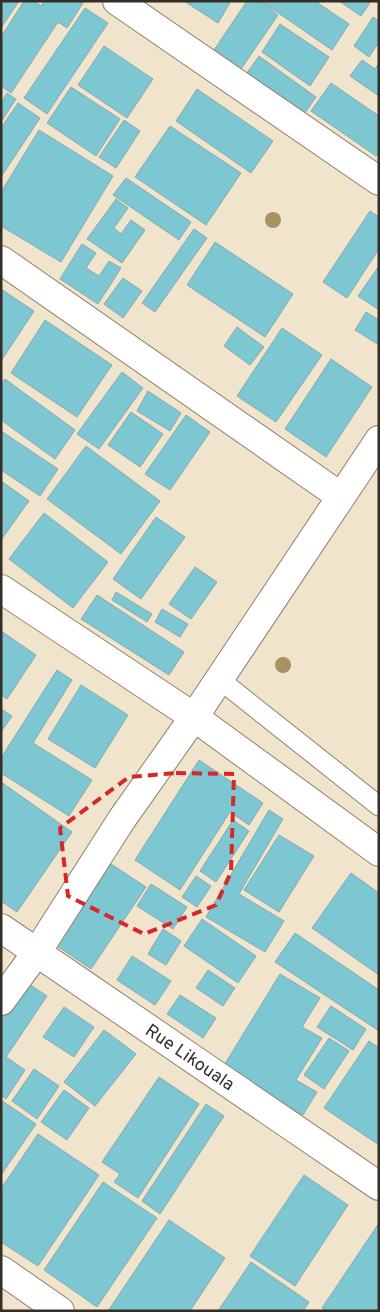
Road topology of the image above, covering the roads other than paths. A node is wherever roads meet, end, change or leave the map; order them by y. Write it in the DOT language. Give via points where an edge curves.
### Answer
graph roads {
  1 [pos="116,1"];
  2 [pos="379,181"];
  3 [pos="1,260"];
  4 [pos="375,454"];
  5 [pos="340,496"];
  6 [pos="1,588"];
  7 [pos="219,679"];
  8 [pos="194,718"];
  9 [pos="379,806"];
  10 [pos="379,852"];
  11 [pos="1,928"];
  12 [pos="37,952"];
  13 [pos="1,1001"];
  14 [pos="379,1186"];
  15 [pos="1,1270"];
  16 [pos="60,1311"];
  1 -- 2 [label="street"];
  3 -- 5 [label="street"];
  4 -- 5 [label="street"];
  5 -- 7 [label="street"];
  6 -- 8 [label="street"];
  7 -- 8 [label="street"];
  7 -- 9 [label="lane"];
  8 -- 10 [label="street"];
  8 -- 12 [label="street" via="122,819"];
  11 -- 12 [label="street, Rue Likouala"];
  12 -- 13 [label="street"];
  12 -- 14 [label="street, Rue Likouala"];
  15 -- 16 [label="street"];
}
